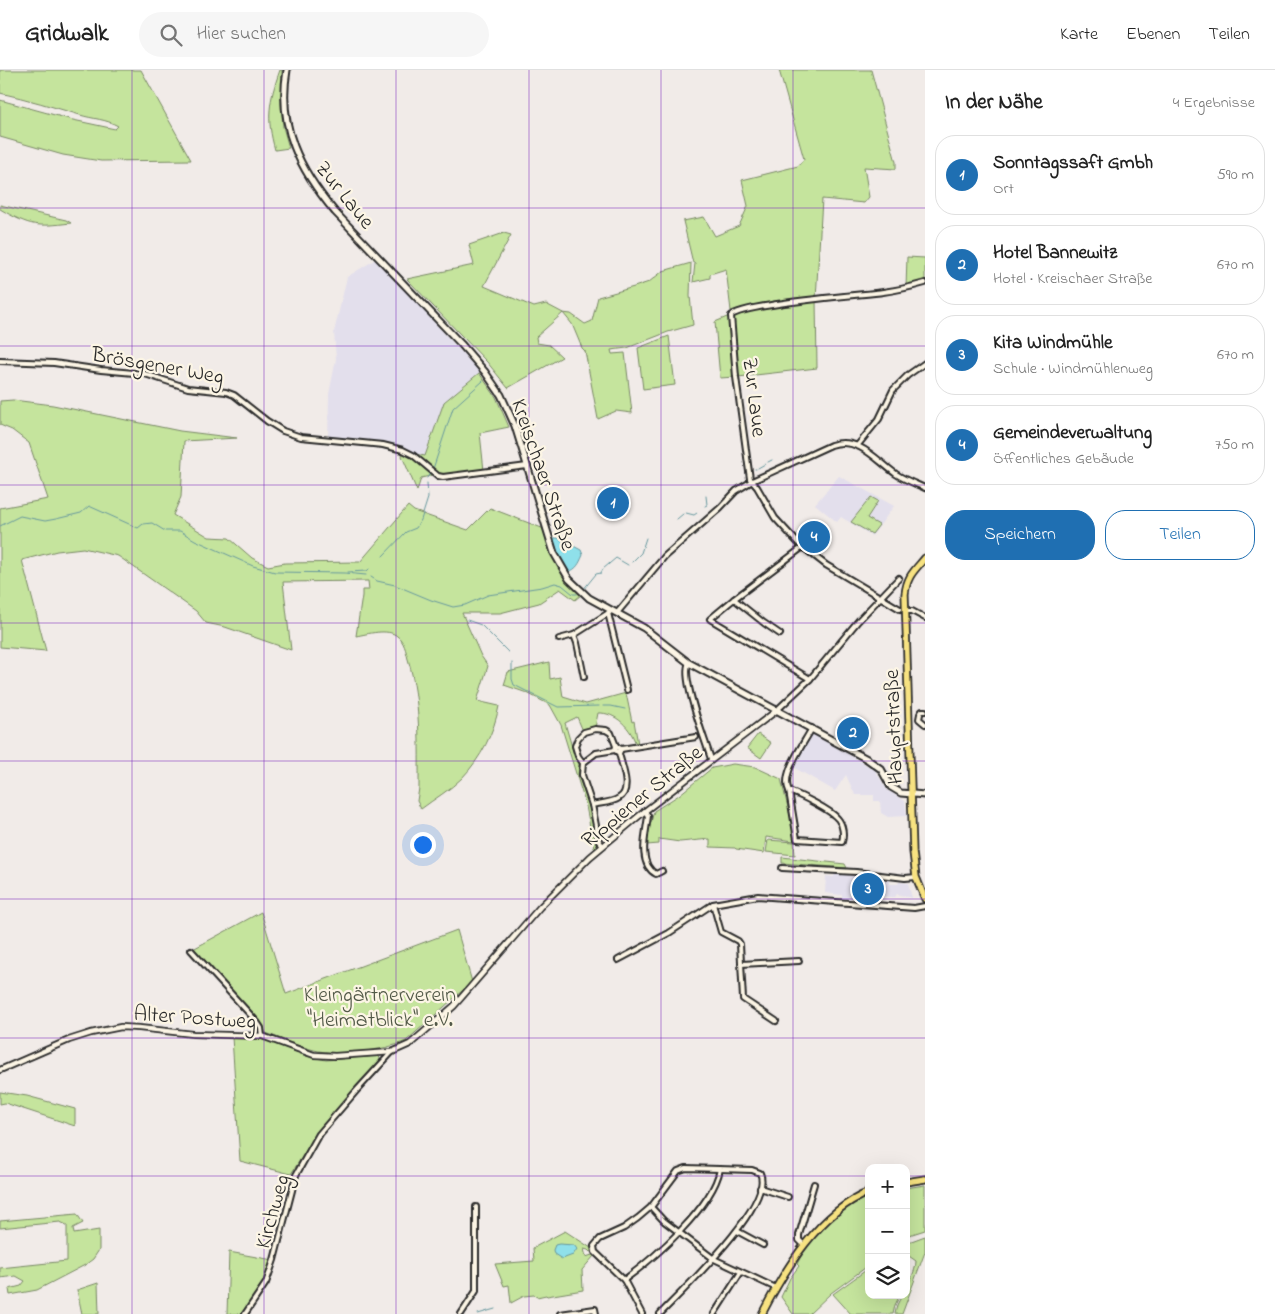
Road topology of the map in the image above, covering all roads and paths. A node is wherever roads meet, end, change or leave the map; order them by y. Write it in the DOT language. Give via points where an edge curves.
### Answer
graph roads {
  1 [pos="287,70"];
  2 [pos="391,271"];
  3 [pos="925,283"];
  4 [pos="0,361"];
  5 [pos="925,363"];
  6 [pos="857,446"];
  7 [pos="527,466"];
  8 [pos="752,481"];
  9 [pos="925,488"];
  10 [pos="803,547"];
  11 [pos="925,558"];
  12 [pos="899,578"];
  13 [pos="880,597"];
  14 [pos="734,599"];
  15 [pos="903,610"];
  16 [pos="610,612"];
  17 [pos="617,613"];
  18 [pos="925,618"];
  19 [pos="780,634"];
  20 [pos="574,635"];
  21 [pos="559,639"];
  22 [pos="689,663"];
  23 [pos="584,677"];
  24 [pos="810,678"];
  25 [pos="627,690"];
  26 [pos="776,711"];
  27 [pos="925,711"];
  28 [pos="925,724"];
  29 [pos="812,728"];
  30 [pos="696,737"];
  31 [pos="618,749"];
  32 [pos="711,759"];
  33 [pos="583,763"];
  34 [pos="789,791"];
  35 [pos="912,794"];
  36 [pos="925,795"];
  37 [pos="592,805"];
  38 [pos="645,811"];
  39 [pos="602,845"];
  40 [pos="782,868"];
  41 [pos="662,871"];
  42 [pos="916,877"];
  43 [pos="925,899"];
  44 [pos="714,904"];
  45 [pos="925,906"];
  46 [pos="191,950"];
  47 [pos="618,960"];
  48 [pos="799,961"];
  49 [pos="742,964"];
  50 [pos="776,1021"];
  51 [pos="262,1036"];
  52 [pos="392,1052"];
  53 [pos="0,1070"];
  54 [pos="720,1169"];
  55 [pos="925,1179"];
  56 [pos="910,1181"];
  57 [pos="814,1184"];
  58 [pos="760,1188"];
  59 [pos="865,1194"];
  60 [pos="788,1197"];
  61 [pos="476,1207"];
  62 [pos="651,1207"];
  63 [pos="736,1231"];
  64 [pos="678,1232"];
  65 [pos="764,1245"];
  66 [pos="804,1245"];
  67 [pos="714,1258"];
  68 [pos="741,1272"];
  69 [pos="624,1280"];
  70 [pos="776,1288"];
  71 [pos="245,1314"];
  72 [pos="462,1314"];
  73 [pos="560,1314"];
  74 [pos="596,1314"];
  75 [pos="642,1314"];
  76 [pos="660,1314"];
  77 [pos="714,1314"];
  78 [pos="762,1314"];
  1 -- 2 [label="main road, Zur Laue" via="285,107 288,128 302,167 335,212"];
  2 -- 7 [label="main road, Kreischaer Straße" via="486,372 507,408"];
  3 -- 8 [label="street, Zur Laue" via="882,292 760,307 731,316 736,376"];
  4 -- 7 [label="street, Brösgener Weg" via="54,363 144,374 188,388 226,392 283,431 301,437 403,450 443,477"];
  5 -- 6 [label="street" via="893,390 879,419"];
  6 -- 8 [label="street" via="845,442 832,445"];
  6 -- 9 [label="street" via="898,476"];
  7 -- 16 [label="main road, Kreischaer Straße" via="554,553 569,579 588,598"];
  8 -- 10 [label="street" via="775,518"];
  8 -- 17 [label="street" via="736,491 664,556"];
  10 -- 13 [label="street"];
  10 -- 14 [label="street"];
  11 -- 15 [label="main road, Hauptstraße" via="907,581"];
  12 -- 13 [label="street, Rippiener Straße"];
  13 -- 15 [label="street"];
  13 -- 24 [label="street, Rippiener Straße"];
  14 -- 19 [label="street"];
  14 -- 24 [label="street" via="710,619"];
  15 -- 18 [label="street"];
  15 -- 35 [label="main road, Hauptstraße"];
  16 -- 17 [label="main road, Kreischaer Straße"];
  16 -- 20 [label="street"];
  16 -- 25 [label="street"];
  17 -- 22 [label="main road, Kreischaer Straße" via="644,628"];
  20 -- 21 [label="street"];
  20 -- 23 [label="street"];
  22 -- 26 [label="main road, Kreischaer Straße"];
  22 -- 32 [label="street" via="686,669 693,706"];
  24 -- 26 [label="street, Rippiener Straße"];
  26 -- 29 [label="main road, Kreischaer Straße"];
  26 -- 32 [label="street, Rippiener Straße"];
  27 -- 28 [label="street" via="919,719"];
  29 -- 34 [label="street" via="789,770"];
  29 -- 35 [label="main road, Kreischaer Straße" via="868,759 881,769 891,787 901,793"];
  30 -- 31 [label="street"];
  31 -- 33 [label="street" via="596,753"];
  31 -- 33 [label="street" via="611,733 606,730 584,732 575,746"];
  31 -- 37 [label="street" via="626,786 624,795 618,800"];
  32 -- 38 [label="street, Rippiener Straße"];
  33 -- 37 [label="street" via="582,775"];
  34 -- 34 [label="street" via="796,839 842,842 842,828 833,814"];
  35 -- 36 [label="main road, Kreischaer Straße"];
  35 -- 42 [label="main road, Hauptstraße"];
  37 -- 39 [label="street"];
  38 -- 39 [label="street, Rippiener Straße"];
  38 -- 41 [label="street" via="648,816 644,842 646,859 652,872"];
  39 -- 52 [label="street, Rippiener Straße" via="540,907 454,1006 410,1044"];
  40 -- 42 [label="street"];
  42 -- 43 [label="main road, Hauptstraße"];
  44 -- 45 [label="street" via="758,896 914,908"];
  44 -- 47 [label="street" via="669,934"];
  44 -- 49 [label="street" via="721,932 740,944"];
  46 -- 51 [label="street" via="257,1022"];
  48 -- 49 [label="street"];
  49 -- 50 [label="street" via="743,999"];
  51 -- 52 [label="street, Alter Postweg" via="314,1055"];
  51 -- 53 [label="street, Alter Postweg" via="122,1027 69,1040"];
  52 -- 71 [label="street, Kirchweg" via="319,1134 296,1175 266,1283"];
  54 -- 58 [label="street" via="756,1171 762,1178"];
  54 -- 62 [label="street" via="686,1168 678,1171"];
  54 -- 64 [label="street" via="706,1200"];
  55 -- 56 [label="main road"];
  57 -- 66 [label="street" via="799,1234"];
  58 -- 60 [label="street"];
  58 -- 63 [label="street"];
  59 -- 66 [label="main road" via="836,1212"];
  61 -- 72 [label="street" via="476,1291"];
  62 -- 64 [label="street"];
  62 -- 69 [label="street" via="624,1228 600,1240 594,1249"];
  63 -- 65 [label="street"];
  63 -- 67 [label="street"];
  64 -- 67 [label="street"];
  64 -- 69 [label="street"];
  66 -- 70 [label="main road"];
  67 -- 68 [label="street"];
  67 -- 76 [label="street"];
  68 -- 70 [label="street"];
  68 -- 77 [label="street"];
  69 -- 75 [label="street"];
  70 -- 78 [label="main road"];
  73 -- 74 [label="street" via="595,1309"];
}
